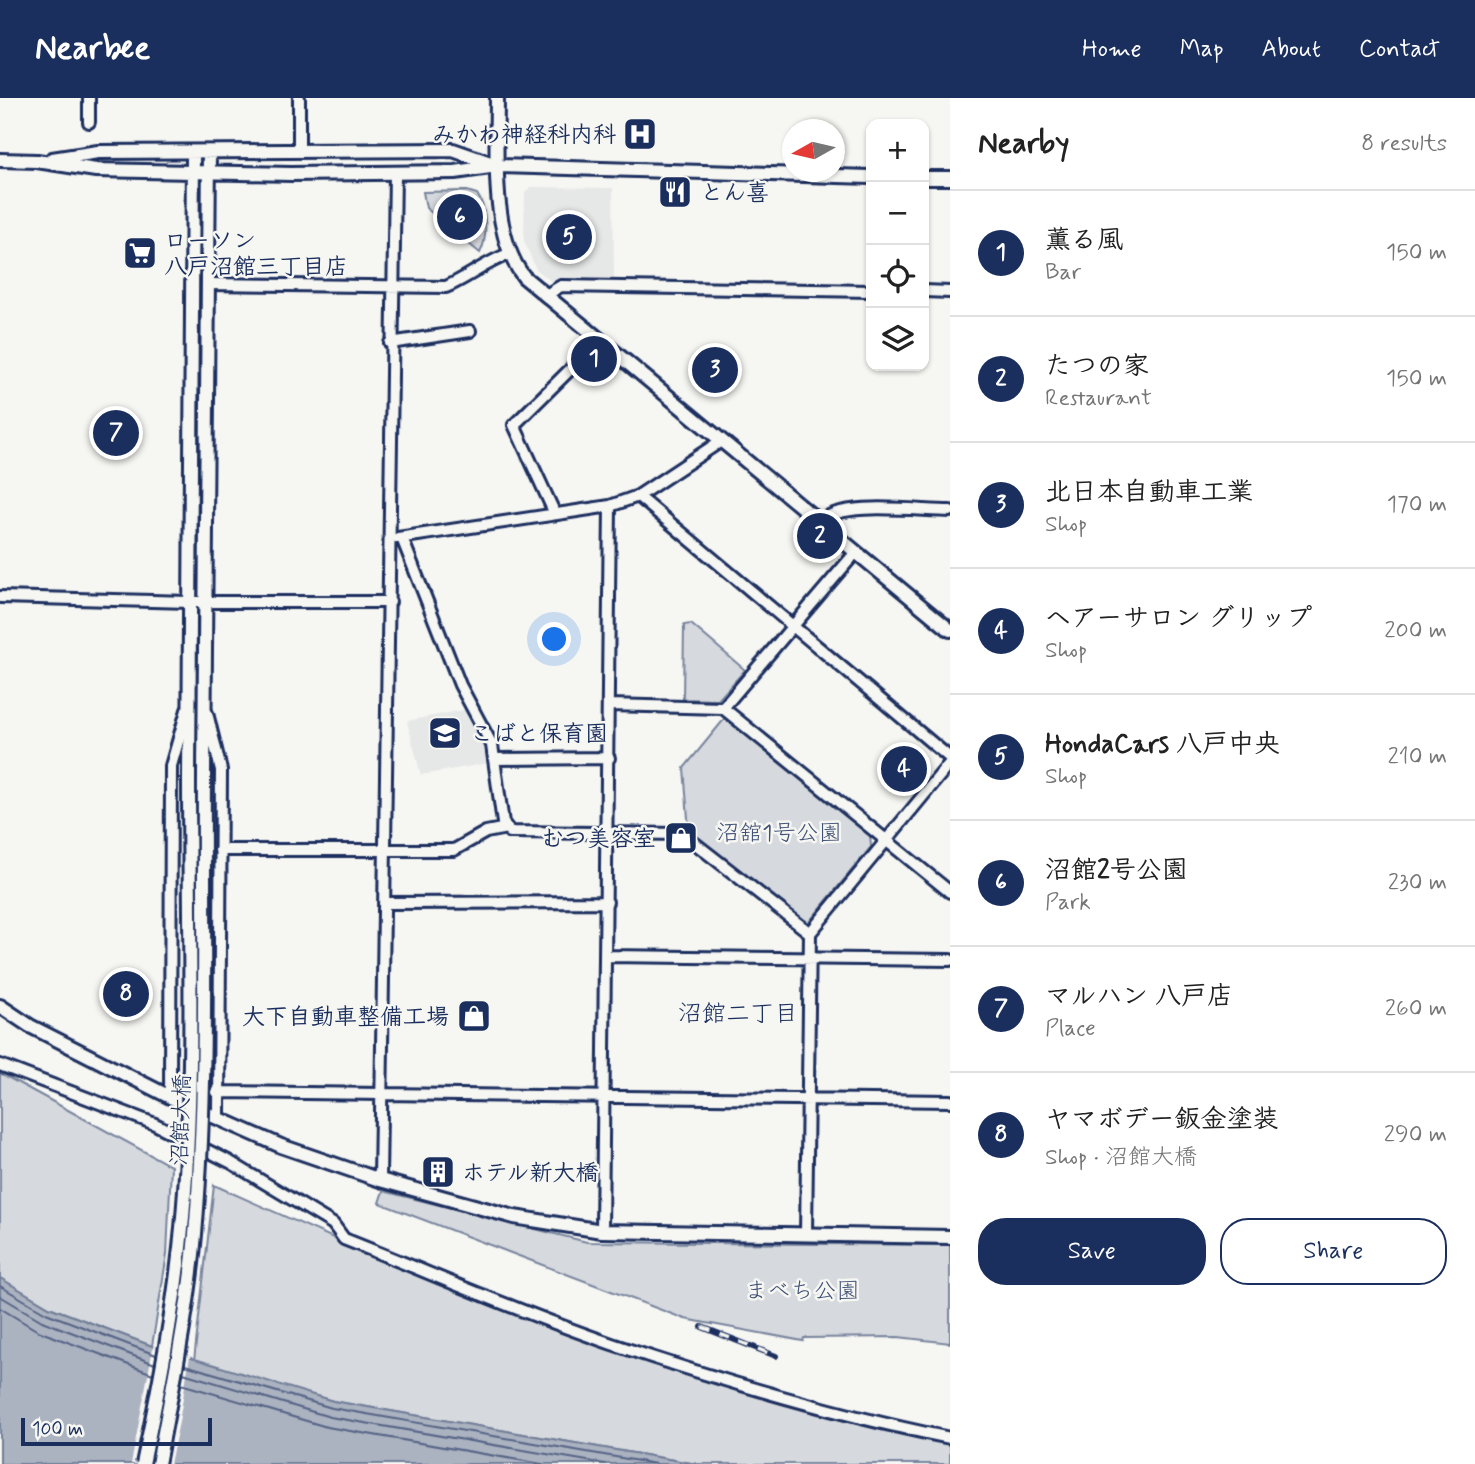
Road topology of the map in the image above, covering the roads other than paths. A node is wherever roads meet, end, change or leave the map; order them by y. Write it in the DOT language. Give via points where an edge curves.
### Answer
graph roads {
  1 [pos="89,98"];
  2 [pos="299,98"];
  3 [pos="498,98"];
  4 [pos="89,122"];
  5 [pos="299,150"];
  6 [pos="193,152"];
  7 [pos="209,152"];
  8 [pos="0,160"];
  9 [pos="37,161"];
  10 [pos="498,166"];
  11 [pos="193,172"];
  12 [pos="209,172"];
  13 [pos="395,173"];
  14 [pos="866,177"];
  15 [pos="929,178"];
  16 [pos="950,178"];
  17 [pos="509,254"];
  18 [pos="207,284"];
  19 [pos="391,286"];
  20 [pos="866,291"];
  21 [pos="929,291"];
  22 [pos="950,292"];
  23 [pos="546,295"];
  24 [pos="470,331"];
  25 [pos="599,341"];
  26 [pos="390,344"];
  27 [pos="721,441"];
  28 [pos="638,496"];
  29 [pos="610,506"];
  30 [pos="950,511"];
  31 [pos="555,514"];
  32 [pos="820,522"];
  33 [pos="402,538"];
  34 [pos="390,539"];
  35 [pos="856,552"];
  36 [pos="0,597"];
  37 [pos="190,602"];
  38 [pos="204,602"];
  39 [pos="390,602"];
  40 [pos="791,626"];
  41 [pos="950,630"];
  42 [pos="204,700"];
  43 [pos="189,703"];
  44 [pos="610,705"];
  45 [pos="723,708"];
  46 [pos="608,758"];
  47 [pos="950,758"];
  48 [pos="495,759"];
  49 [pos="950,763"];
  50 [pos="507,828"];
  51 [pos="607,834"];
  52 [pos="886,840"];
  53 [pos="220,850"];
  54 [pos="386,851"];
  55 [pos="950,892"];
  56 [pos="607,902"];
  57 [pos="385,903"];
  58 [pos="810,933"];
  59 [pos="607,956"];
  60 [pos="810,957"];
  61 [pos="950,960"];
  62 [pos="0,1006"];
  63 [pos="0,1065"];
  64 [pos="218,1092"];
  65 [pos="383,1093"];
  66 [pos="604,1095"];
  67 [pos="170,1097"];
  68 [pos="808,1099"];
  69 [pos="950,1101"];
  70 [pos="219,1118"];
  71 [pos="380,1180"];
  72 [pos="602,1231"];
  73 [pos="806,1234"];
  74 [pos="950,1237"];
  75 [pos="950,1438"];
  76 [pos="143,1464"];
  77 [pos="158,1464"];
  1 -- 4 [label="street"];
  2 -- 5 [label="street"];
  3 -- 10 [label="street"];
  5 -- 7 [label="street"];
  5 -- 10 [label="street" via="453,150"];
  6 -- 7 [label="street"];
  6 -- 9 [label="street" via="98,152"];
  6 -- 11 [label="street, 沼館大橋"];
  7 -- 12 [label="street, 沼館大橋"];
  8 -- 9 [label="street"];
  9 -- 11 [label="street" via="96,170"];
  10 -- 13 [label="street" via="455,173"];
  10 -- 14 [label="street"];
  10 -- 17 [label="street"];
  11 -- 12 [label="street"];
  11 -- 37 [label="street, 沼館大橋"];
  12 -- 13 [label="street"];
  12 -- 18 [label="street, 沼館大橋"];
  13 -- 19 [label="street"];
  15 -- 16 [label="street"];
  17 -- 19 [label="street" via="486,262 446,288"];
  17 -- 23 [label="street" via="524,277"];
  18 -- 19 [label="street"];
  18 -- 38 [label="street, 沼館大橋"];
  19 -- 26 [label="street"];
  20 -- 23 [label="street" via="561,286"];
  21 -- 22 [label="street"];
  23 -- 25 [label="street"];
  24 -- 26 [label="street"];
  25 -- 27 [label="street"];
  25 -- 31 [label="street" via="514,425"];
  26 -- 34 [label="street"];
  27 -- 28 [label="street"];
  27 -- 32 [label="street"];
  28 -- 29 [label="street"];
  28 -- 40 [label="street"];
  29 -- 31 [label="street"];
  29 -- 44 [label="street"];
  30 -- 32 [label="street" via="846,510 828,514"];
  31 -- 33 [label="street"];
  32 -- 35 [label="street"];
  33 -- 34 [label="street"];
  33 -- 48 [label="street" via="460,685"];
  34 -- 39 [label="street"];
  35 -- 40 [label="street"];
  35 -- 41 [label="street"];
  36 -- 37 [label="street"];
  37 -- 38 [label="street"];
  37 -- 43 [label="street, 沼館大橋"];
  38 -- 39 [label="street"];
  38 -- 42 [label="street, 沼館大橋"];
  39 -- 54 [label="street"];
  40 -- 45 [label="street"];
  40 -- 47 [label="street"];
  42 -- 53 [label="street" via="221,770"];
  42 -- 77 [label="street, 沼館大橋, bridge" via="203,1085 197,1220"];
  43 -- 67 [label="street" via="171,766"];
  43 -- 76 [label="street, 沼館大橋, bridge" via="183,1216"];
  44 -- 45 [label="street"];
  44 -- 46 [label="street"];
  45 -- 52 [label="street"];
  46 -- 48 [label="street"];
  46 -- 51 [label="street"];
  48 -- 50 [label="street"];
  49 -- 52 [label="street"];
  50 -- 51 [label="street" via="510,832"];
  50 -- 54 [label="street" via="486,832 454,850"];
  51 -- 56 [label="street"];
  51 -- 58 [label="street" via="683,834"];
  52 -- 55 [label="street"];
  52 -- 58 [label="street"];
  53 -- 54 [label="street"];
  53 -- 64 [label="street"];
  54 -- 57 [label="street"];
  56 -- 57 [label="street"];
  56 -- 59 [label="street"];
  57 -- 65 [label="street"];
  58 -- 60 [label="street"];
  59 -- 60 [label="street"];
  59 -- 66 [label="street"];
  60 -- 61 [label="street"];
  60 -- 68 [label="street"];
  62 -- 67 [label="street"];
  63 -- 75 [label="street" via="155,1124 333,1224 344,1239 404,1263 675,1365"];
  64 -- 65 [label="street"];
  64 -- 70 [label="street"];
  65 -- 66 [label="street"];
  65 -- 71 [label="street"];
  66 -- 68 [label="street"];
  66 -- 72 [label="street"];
  67 -- 70 [label="street"];
  68 -- 69 [label="street"];
  68 -- 73 [label="street"];
  70 -- 71 [label="street" via="281,1146"];
  71 -- 72 [label="street" via="514,1217"];
  72 -- 73 [label="street"];
  73 -- 74 [label="street"];
}
